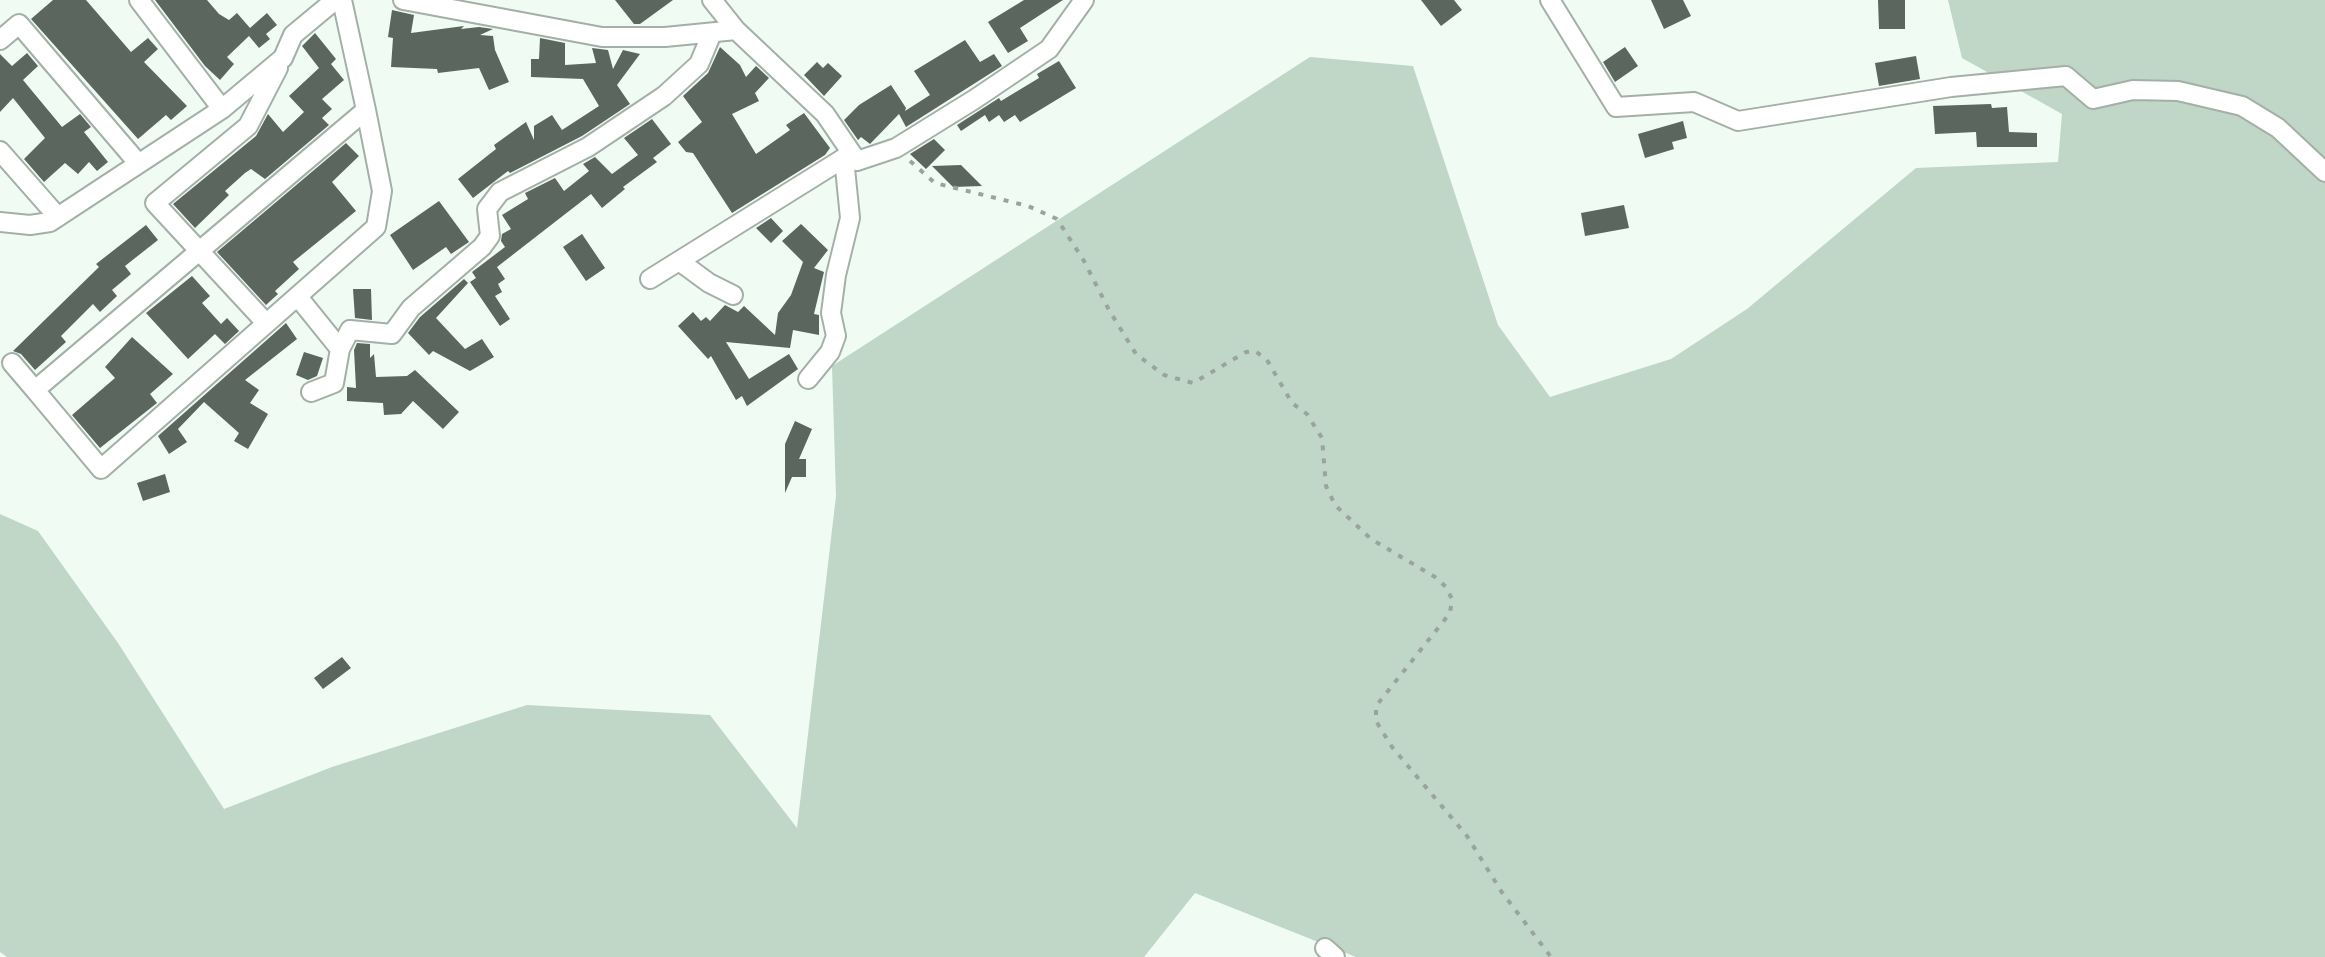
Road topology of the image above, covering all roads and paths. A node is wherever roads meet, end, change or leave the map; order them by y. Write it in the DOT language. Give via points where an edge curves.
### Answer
graph roads {
  1 [pos="139,0"];
  2 [pos="334,0"];
  3 [pos="342,0"];
  4 [pos="403,0"];
  5 [pos="712,0"];
  6 [pos="1084,0"];
  7 [pos="1550,0"];
  8 [pos="736,30"];
  9 [pos="712,33"];
  10 [pos="0,40"];
  11 [pos="283,58"];
  12 [pos="222,109"];
  13 [pos="366,110"];
  14 [pos="896,148"];
  15 [pos="0,151"];
  16 [pos="850,159"];
  17 [pos="138,163"];
  18 [pos="2325,172"];
  19 [pos="58,217"];
  20 [pos="0,222"];
  21 [pos="199,250"];
  22 [pos="679,261"];
  23 [pos="650,279"];
  24 [pos="733,295"];
  25 [pos="298,297"];
  26 [pos="266,323"];
  27 [pos="340,349"];
  28 [pos="12,363"];
  29 [pos="808,378"];
  30 [pos="35,390"];
  31 [pos="311,392"];
  32 [pos="1551,957"];
  1 -- 12 [label="street"];
  2 -- 11 [label="street" via="293,35"];
  3 -- 13 [label="street"];
  4 -- 9 [label="street" via="602,37"];
  5 -- 8 [label="street"];
  6 -- 14 [label="street" via="1049,49"];
  7 -- 18 [label="street" via="1616,107 1694,102 1738,121 2066,76 2093,99 2133,90 2178,91 2242,106 2278,128"];
  8 -- 9 [label="street"];
  8 -- 16 [label="street" via="825,114"];
  9 -- 27 [label="street" via="700,64 664,96 588,147 500,192 487,209 490,236 392,334 350,330"];
  10 -- 17 [label="street" via="18,24"];
  11 -- 12 [label="street"];
  11 -- 21 [label="street" via="248,126 155,203"];
  12 -- 17 [label="street"];
  13 -- 21 [label="street"];
  13 -- 25 [label="street" via="382,190 376,227"];
  14 -- 16 [label="street"];
  14 -- 32 [label="path" via="935,182 1057,219 1136,354 1164,374 1193,384 1246,352 1266,360 1322,438 1326,486 1335,505 1372,539 1435,577 1452,599 1450,614 1376,706 1376,721"];
  15 -- 19 [label="street"];
  16 -- 22 [label="street"];
  16 -- 29 [label="street" via="850,218 831,313 836,336"];
  17 -- 19 [label="street"];
  19 -- 20 [label="street" via="30,226"];
  21 -- 26 [label="street"];
  21 -- 30 [label="street"];
  22 -- 23 [label="street"];
  22 -- 24 [label="street"];
  25 -- 26 [label="street"];
  25 -- 27 [label="street"];
  26 -- 30 [label="street" via="101,469"];
  27 -- 31 [label="street" via="334,383"];
  28 -- 30 [label="street"];
}
